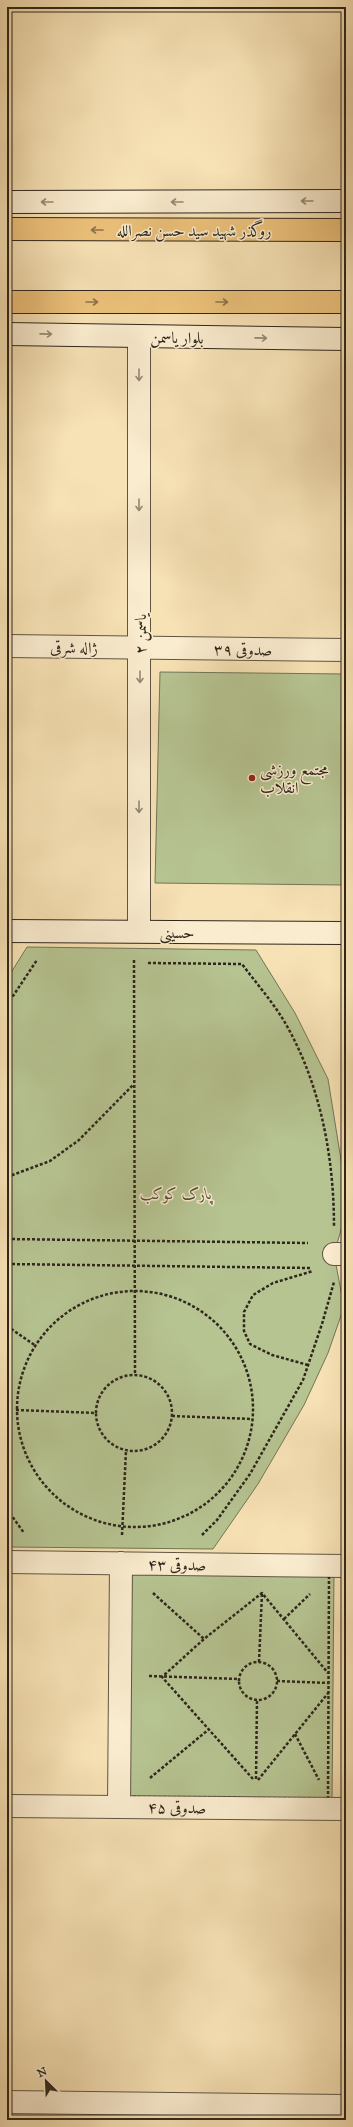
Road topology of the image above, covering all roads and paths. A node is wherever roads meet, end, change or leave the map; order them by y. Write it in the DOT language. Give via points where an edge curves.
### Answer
graph roads {
  1 [pos="346,201"];
  2 [pos="7,202"];
  3 [pos="7,229"];
  4 [pos="346,230"];
  5 [pos="7,302"];
  6 [pos="346,302"];
  7 [pos="7,334"];
  8 [pos="138,336"];
  9 [pos="346,339"];
  10 [pos="7,646"];
  11 [pos="140,648"];
  12 [pos="346,650"];
  13 [pos="7,931"];
  14 [pos="139,931"];
  15 [pos="346,933"];
  16 [pos="45,960"];
  17 [pos="126,962"];
  18 [pos="134,962"];
  19 [pos="7,1005"];
  20 [pos="133,1085"];
  21 [pos="7,1177"];
  22 [pos="7,1239"];
  23 [pos="133,1240"];
  24 [pos="334,1258"];
  25 [pos="7,1264"];
  26 [pos="133,1266"];
  27 [pos="134,1290"];
  28 [pos="7,1326"];
  29 [pos="36,1346"];
  30 [pos="308,1365"];
  31 [pos="134,1375"];
  32 [pos="16,1410"];
  33 [pos="96,1412"];
  34 [pos="172,1416"];
  35 [pos="252,1419"];
  36 [pos="126,1450"];
  37 [pos="7,1509"];
  38 [pos="123,1526"];
  39 [pos="32,1534"];
  40 [pos="115,1534"];
  41 [pos="122,1535"];
  42 [pos="130,1535"];
  43 [pos="194,1536"];
  44 [pos="7,1562"];
  45 [pos="346,1566"];
  46 [pos="129,1571"];
  47 [pos="261,1573"];
  48 [pos="262,1587"];
  49 [pos="147,1588"];
  50 [pos="262,1593"];
  51 [pos="204,1640"];
  52 [pos="259,1662"];
  53 [pos="329,1674"];
  54 [pos="128,1675"];
  55 [pos="142,1676"];
  56 [pos="162,1677"];
  57 [pos="239,1679"];
  58 [pos="277,1681"];
  59 [pos="329,1682"];
  60 [pos="329,1692"];
  61 [pos="257,1700"];
  62 [pos="208,1730"];
  63 [pos="295,1734"];
  64 [pos="145,1782"];
  65 [pos="256,1783"];
  66 [pos="322,1786"];
  67 [pos="126,1798"];
  68 [pos="256,1799"];
  69 [pos="333,1803"];
  70 [pos="7,1806"];
  71 [pos="7,2102"];
  72 [pos="346,2106"];
  1 -- 2 [label="street, one-way"];
  4 -- 3 [label="main road, روگذر شهید سید حسن نصرالله, one-way"];
  5 -- 6 [label="main road, one-way"];
  7 -- 8 [label="street, بلوار یاسمن, one-way"];
  8 -- 9 [label="street, بلوار یاسمن, one-way"];
  8 -- 11 [label="street, یاسمن ۲, one-way"];
  10 -- 11 [label="street, ژاله شرقی"];
  11 -- 12 [label="street, صدوقی ۳۹"];
  11 -- 14 [label="street, یاسمن ۲, one-way"];
  13 -- 14 [label="street, حسینی"];
  14 -- 15 [label="street, حسینی"];
  14 -- 18 [label="path"];
  16 -- 19 [label="path" via="37,960"];
  17 -- 18 [label="path"];
  18 -- 20 [label="path"];
  18 -- 24 [label="path" via="242,964 284,1020 307,1068 325,1128 334,1216"];
  20 -- 21 [label="path" via="78,1140 50,1161"];
  20 -- 23 [label="path"];
  22 -- 23 [label="path"];
  23 -- 24 [label="path"];
  23 -- 26 [label="path"];
  24 -- 26 [label="path"];
  24 -- 30 [label="path" via="334,1280"];
  24 -- 30 [label="path" via="272,1283 253,1295 244,1312 244,1331 250,1344 272,1355"];
  25 -- 26 [label="path"];
  26 -- 27 [label="path"];
  27 -- 29 [label="path" via="106,1293 71,1309 43,1333"];
  27 -- 31 [label="path"];
  27 -- 35 [label="path" via="179,1298 212,1317 236,1345 251,1379"];
  28 -- 29 [label="path"];
  29 -- 32 [label="path" via="23,1369"];
  30 -- 43 [label="path" via="303,1380 250,1474 217,1520 202,1536"];
  31 -- 33 [label="path" via="112,1382 103,1391"];
  31 -- 34 [label="path" via="158,1383 170,1403"];
  32 -- 33 [label="path"];
  32 -- 38 [label="path" via="23,1451 44,1486 76,1513 115,1527"];
  33 -- 36 [label="path" via="97,1423 108,1441"];
  34 -- 35 [label="path"];
  34 -- 36 [label="path" via="169,1426 156,1443 147,1448"];
  35 -- 38 [label="path" via="246,1453 235,1472 227,1485 196,1512 156,1527"];
  36 -- 38 [label="path"];
  37 -- 39 [label="path" via="24,1534"];
  38 -- 41 [label="path"];
  40 -- 41 [label="path"];
  41 -- 42 [label="path"];
  41 -- 46 [label="path"];
  44 -- 46 [label="street, صدوقی ۴۳"];
  45 -- 47 [label="street, صدوقی ۴۳"];
  46 -- 47 [label="street, صدوقی ۴۳"];
  46 -- 47 [label="path"];
  46 -- 54 [label="street"];
  46 -- 54 [label="path"];
  47 -- 53 [label="path" via="329,1575"];
  48 -- 50 [label="path"];
  49 -- 51 [label="path"];
  50 -- 51 [label="path"];
  50 -- 52 [label="path"];
  50 -- 53 [label="path"];
  51 -- 56 [label="path"];
  52 -- 57 [label="path" via="243,1668"];
  52 -- 58 [label="path" via="272,1668"];
  53 -- 59 [label="path"];
  54 -- 67 [label="street"];
  54 -- 67 [label="path"];
  55 -- 56 [label="path"];
  56 -- 57 [label="path"];
  56 -- 62 [label="path"];
  57 -- 61 [label="path" via="239,1685 246,1696"];
  58 -- 59 [label="path"];
  58 -- 61 [label="path" via="269,1697"];
  59 -- 60 [label="path"];
  60 -- 63 [label="path"];
  60 -- 69 [label="path"];
  61 -- 65 [label="path"];
  62 -- 64 [label="path"];
  62 -- 65 [label="path"];
  63 -- 65 [label="path"];
  63 -- 66 [label="path"];
  67 -- 68 [label="street, صدوقی ۴۵"];
  67 -- 68 [label="path"];
  67 -- 70 [label="street, صدوقی ۴۵"];
  68 -- 69 [label="street, صدوقی ۴۵"];
  68 -- 69 [label="path"];
  71 -- 72 [label="street"];
}
